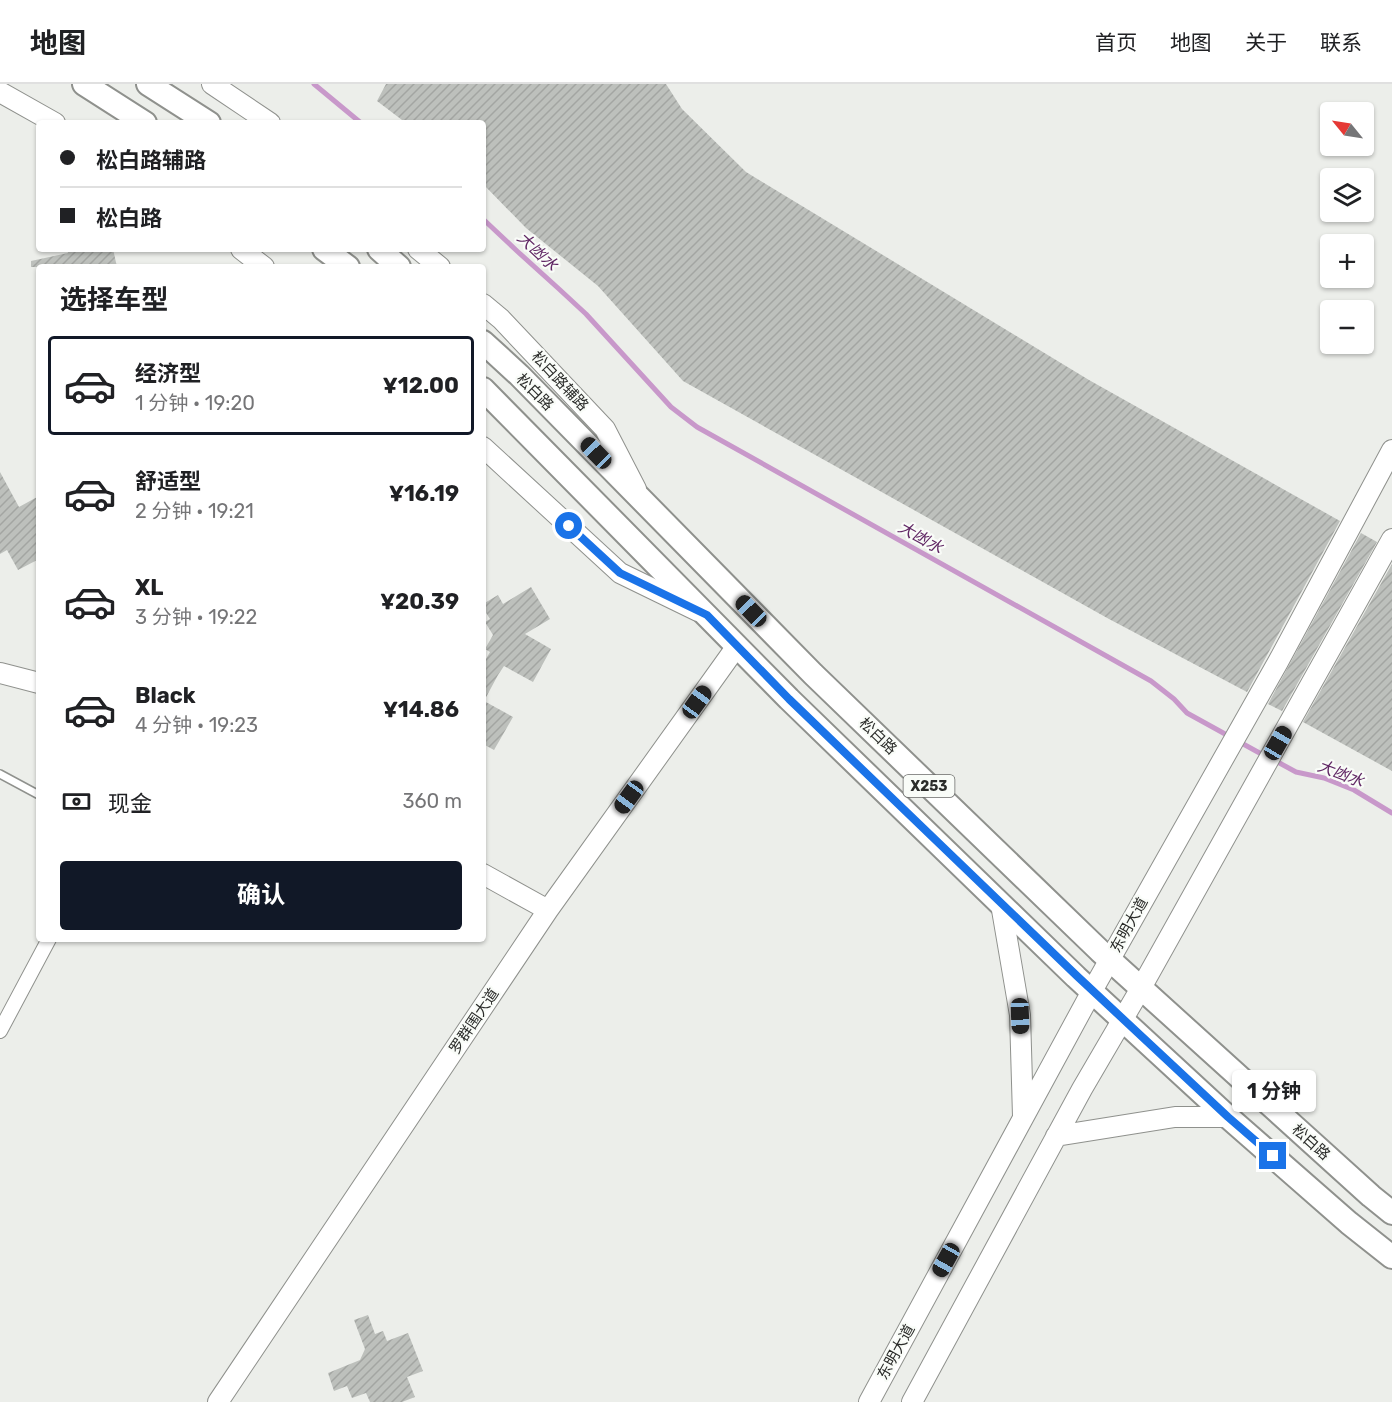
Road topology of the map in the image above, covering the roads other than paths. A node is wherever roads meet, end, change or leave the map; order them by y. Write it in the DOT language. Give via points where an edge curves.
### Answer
graph roads {
  1 [pos="84,84"];
  2 [pos="148,84"];
  3 [pos="212,84"];
  4 [pos="0,92"];
  5 [pos="50,120"];
  6 [pos="140,120"];
  7 [pos="204,120"];
  8 [pos="266,120"];
  9 [pos="245,252"];
  10 [pos="328,252"];
  11 [pos="382,252"];
  12 [pos="422,252"];
  13 [pos="260,264"];
  14 [pos="344,264"];
  15 [pos="396,264"];
  16 [pos="436,264"];
  17 [pos="486,306"];
  18 [pos="486,345"];
  19 [pos="486,392"];
  20 [pos="486,450"];
  21 [pos="1392,450"];
  22 [pos="642,500"];
  23 [pos="1392,539"];
  24 [pos="707,615"];
  25 [pos="737,646"];
  26 [pos="0,673"];
  27 [pos="36,681"];
  28 [pos="0,774"];
  29 [pos="36,793"];
  30 [pos="486,876"];
  31 [pos="1001,904"];
  32 [pos="549,910"];
  33 [pos="47,942"];
  34 [pos="1110,960"];
  35 [pos="1141,988"];
  36 [pos="1092,991"];
  37 [pos="1123,1018"];
  38 [pos="0,1031"];
  39 [pos="1228,1117"];
  40 [pos="1023,1119"];
  41 [pos="1056,1136"];
  42 [pos="1392,1213"];
  43 [pos="1392,1257"];
  44 [pos="218,1402"];
  45 [pos="869,1402"];
  46 [pos="912,1402"];
  1 -- 6 [label="main road"];
  2 -- 7 [label="main road"];
  3 -- 8 [label="main road"];
  4 -- 5 [label="main road"];
  9 -- 13 [label="main road"];
  10 -- 14 [label="main road"];
  11 -- 15 [label="main road"];
  12 -- 16 [label="main road"];
  17 -- 22 [label="main road, 松白路辅路" via="605,429"];
  18 -- 22 [label="main road, 松白路 / X253"];
  19 -- 24 [label="main road, X253"];
  20 -- 24 [label="main road" via="620,573"];
  21 -- 34 [label="main road, 东明大道"];
  22 -- 34 [label="main road, 松白路 / X253" via="813,674"];
  23 -- 35 [label="main road"];
  24 -- 25 [label="main road, X253"];
  25 -- 31 [label="main road, X253"];
  25 -- 32 [label="main road, 罗群围大道"];
  26 -- 27 [label="main road"];
  28 -- 29 [label="lane"];
  30 -- 32 [label="main road"];
  31 -- 36 [label="main road, X253"];
  31 -- 40 [label="main road" via="1020,1016"];
  32 -- 44 [label="main road, 罗群围大道"];
  33 -- 38 [label="street"];
  34 -- 35 [label="main road, 松白路 / X253"];
  34 -- 36 [label="main road, 东明大道"];
  35 -- 37 [label="main road"];
  35 -- 42 [label="main road, 松白路 / X253"];
  36 -- 37 [label="main road, X253"];
  36 -- 40 [label="main road, 东明大道"];
  37 -- 39 [label="main road, X253"];
  37 -- 41 [label="main road"];
  39 -- 41 [label="main road" via="1174,1117"];
  39 -- 43 [label="main road, X253"];
  40 -- 45 [label="main road, 东明大道"];
  41 -- 46 [label="main road"];
}
